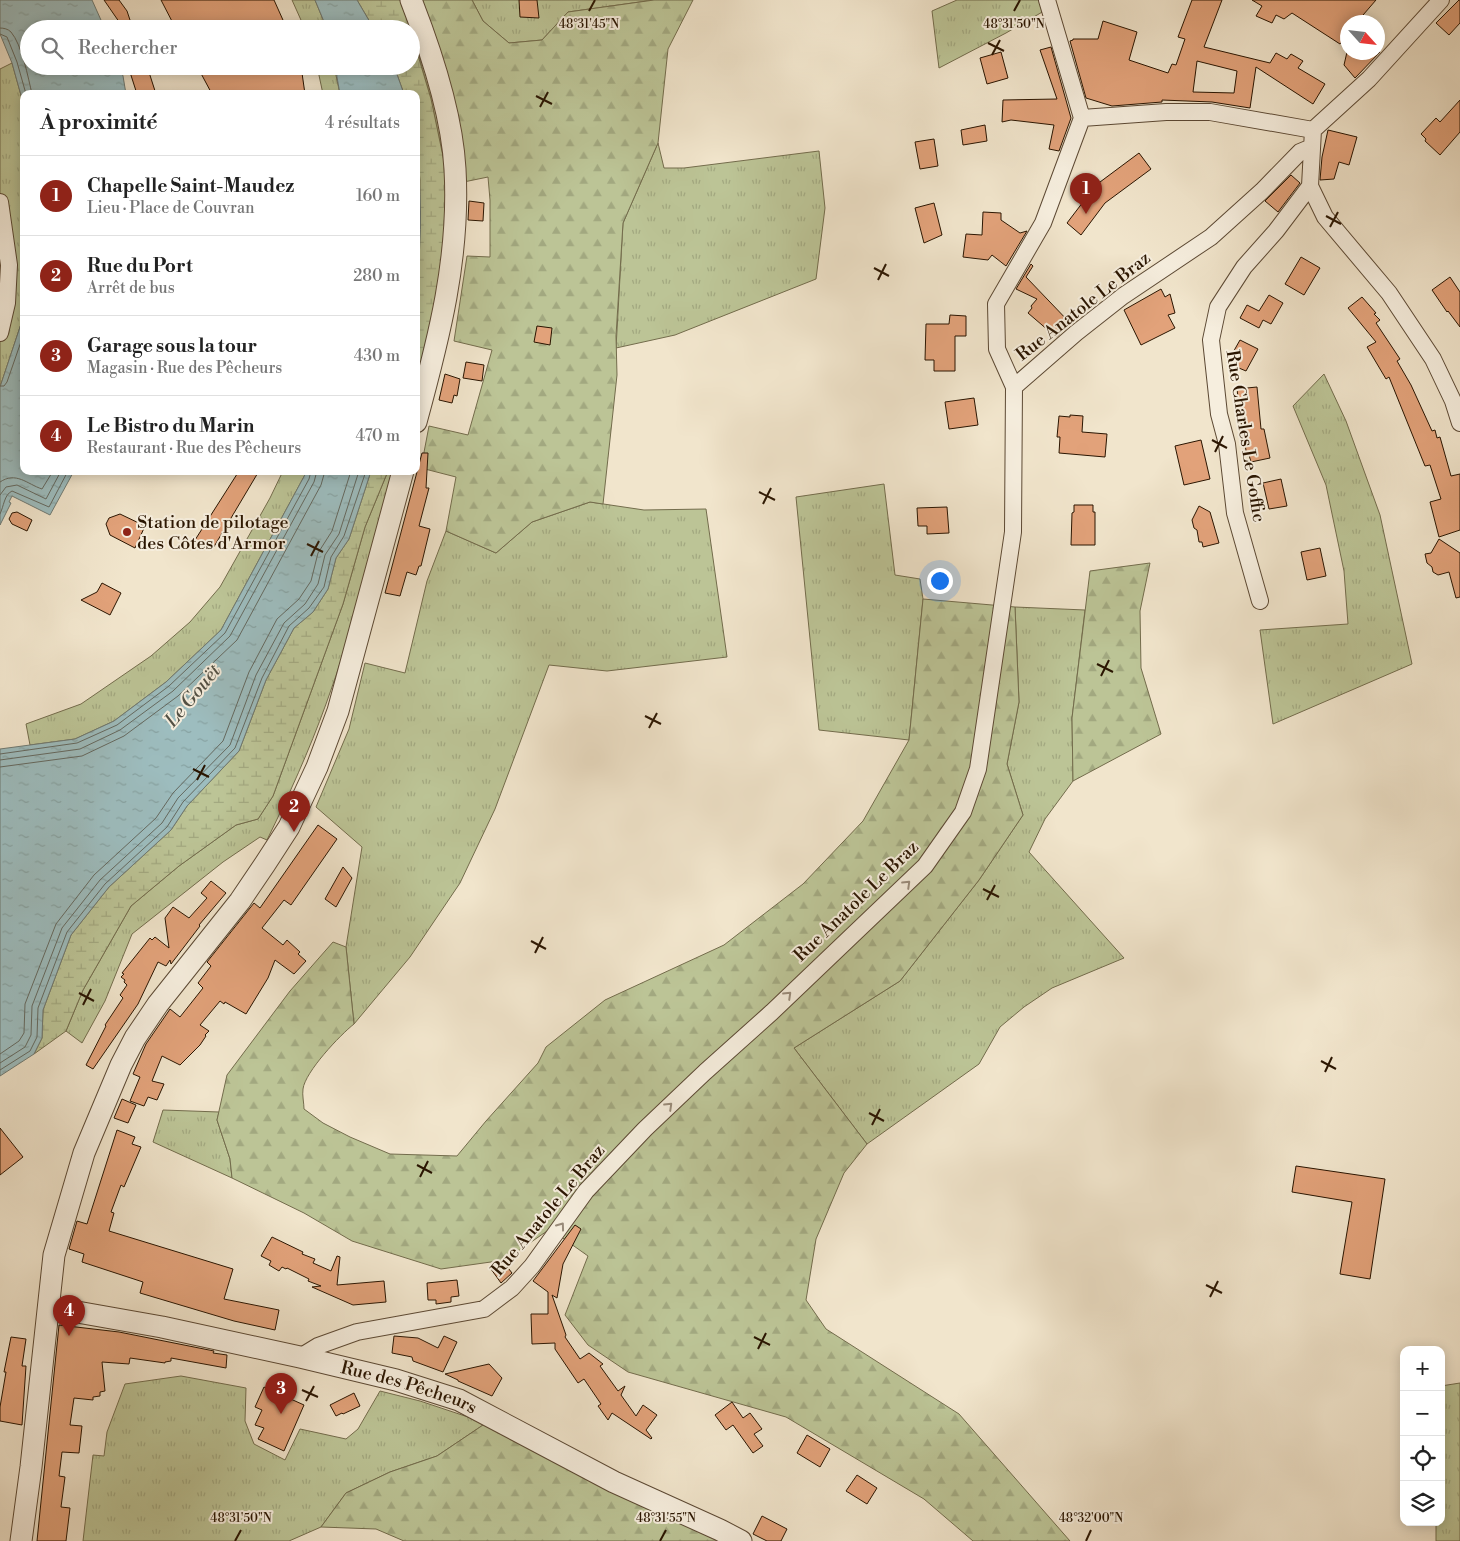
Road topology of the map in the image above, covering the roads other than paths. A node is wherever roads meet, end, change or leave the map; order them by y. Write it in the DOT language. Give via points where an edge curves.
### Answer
graph roads {
  1 [pos="411,0"];
  2 [pos="1047,0"];
  3 [pos="1441,0"];
  4 [pos="419,20"];
  5 [pos="420,22"];
  6 [pos="1082,118"];
  7 [pos="1313,130"];
  8 [pos="1312,147"];
  9 [pos="1310,186"];
  10 [pos="0,202"];
  11 [pos="0,333"];
  12 [pos="1014,386"];
  13 [pos="420,407"];
  14 [pos="1460,423"];
  15 [pos="402,475"];
  16 [pos="1260,602"];
  17 [pos="49,1307"];
  18 [pos="300,1357"];
  19 [pos="21,1541"];
  20 [pos="741,1541"];
  1 -- 4 [label="street"];
  2 -- 6 [label="street"];
  3 -- 7 [label="street" via="1369,80"];
  5 -- 13 [label="street" via="448,120 455,168 450,281"];
  6 -- 7 [label="street" via="1210,112"];
  6 -- 12 [label="street" via="1043,223 996,304 997,349"];
  7 -- 8 [label="street"];
  8 -- 9 [label="street"];
  8 -- 12 [label="street, Rue Anatole Le Braz" via="1300,152 1211,236 1123,296"];
  9 -- 14 [label="street" via="1325,217 1389,293 1433,359"];
  9 -- 16 [label="street, Rue Charles Le Goffic" via="1244,267 1218,307 1211,340 1235,513"];
  10 -- 11 [label="street" via="9,265 7,303"];
  18 -- 12 [label="street, Rue Anatole Le Braz, one-way" via="318,1346 357,1332 484,1309 512,1288 532,1266 586,1191 645,1130 925,866 963,812 978,769 1013,532"];
  15 -- 17 [label="street" via="338,710 317,768 289,827 266,864 158,1004 121,1065 84,1153 66,1210 54,1255"];
  17 -- 18 [label="street, Rue des Pêcheurs"];
  17 -- 19 [label="street"];
  18 -- 20 [label="street, Rue des Pêcheurs" via="396,1380 459,1400 614,1482"];
}
